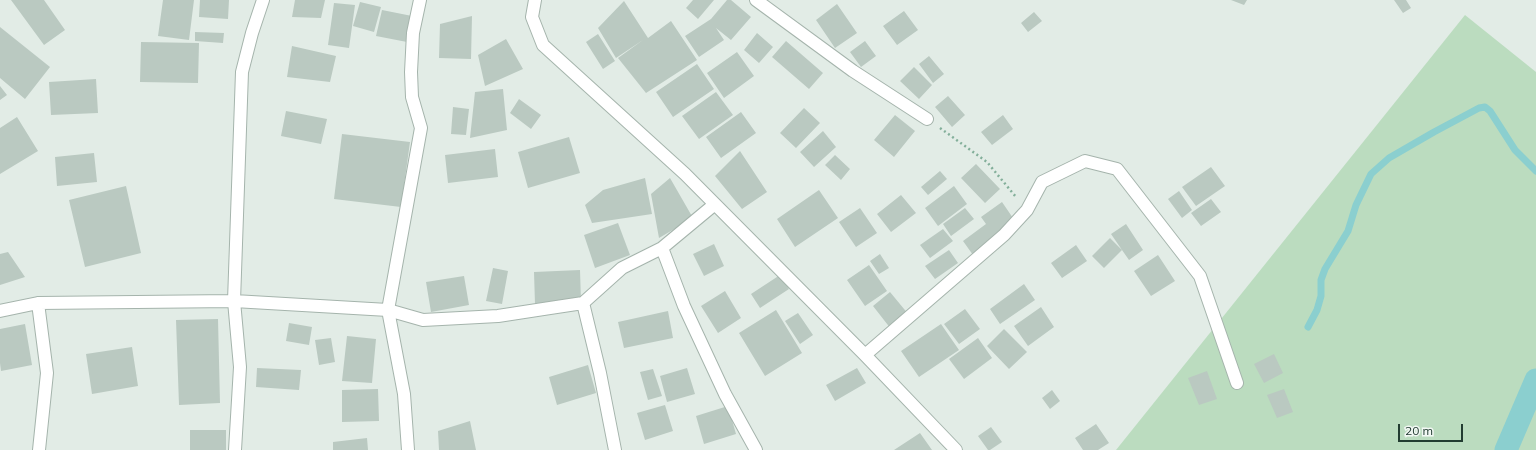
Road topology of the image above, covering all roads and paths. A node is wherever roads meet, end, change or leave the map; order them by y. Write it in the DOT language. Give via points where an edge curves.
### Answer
graph roads {
  1 [pos="263,0"];
  2 [pos="420,0"];
  3 [pos="535,0"];
  4 [pos="756,0"];
  5 [pos="927,119"];
  6 [pos="715,204"];
  7 [pos="1027,210"];
  8 [pos="662,248"];
  9 [pos="234,301"];
  10 [pos="38,303"];
  11 [pos="584,303"];
  12 [pos="388,310"];
  13 [pos="0,312"];
  14 [pos="865,355"];
  15 [pos="1237,383"];
  16 [pos="39,450"];
  17 [pos="235,450"];
  18 [pos="408,450"];
  19 [pos="615,450"];
  20 [pos="756,450"];
  21 [pos="956,450"];
  1 -- 9 [label="street" via="242,72"];
  2 -- 12 [label="street" via="413,33 411,72 412,97 421,128"];
  3 -- 6 [label="street" via="532,17 543,45"];
  4 -- 5 [label="street" via="853,71"];
  5 -- 7 [label="path" via="987,162"];
  6 -- 8 [label="street"];
  6 -- 14 [label="street"];
  7 -- 14 [label="street" via="979,258"];
  7 -- 15 [label="street" via="1042,182 1085,161 1117,169 1200,276"];
  8 -- 11 [label="street" via="622,268"];
  8 -- 20 [label="street" via="684,306 725,394"];
  9 -- 10 [label="street"];
  9 -- 12 [label="street"];
  9 -- 17 [label="street" via="240,367"];
  10 -- 13 [label="street"];
  10 -- 16 [label="street" via="47,373"];
  11 -- 12 [label="street" via="498,316 424,320"];
  11 -- 19 [label="street"];
  12 -- 18 [label="street" via="404,394"];
  14 -- 21 [label="street"];
}
